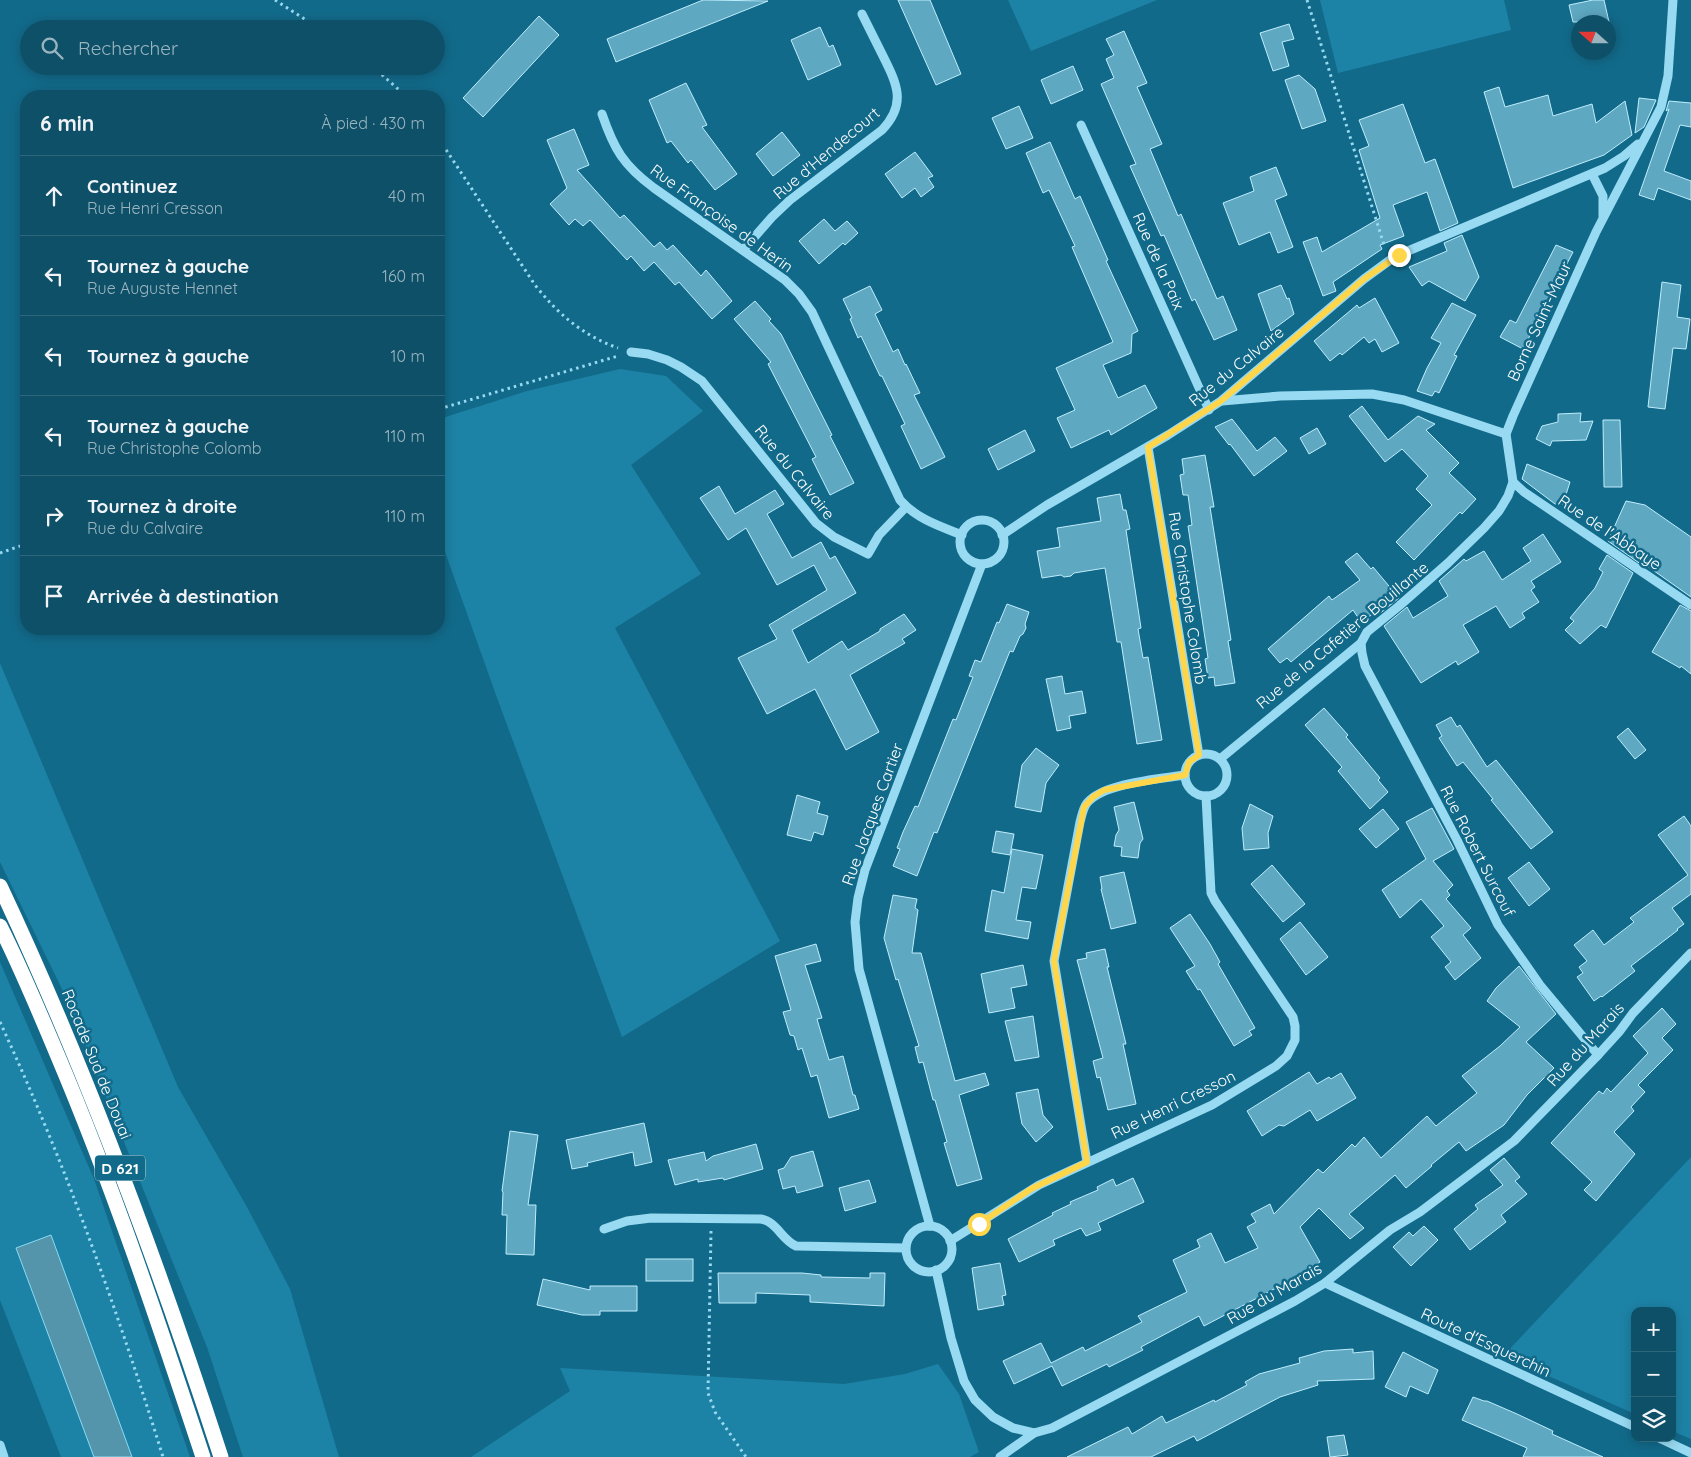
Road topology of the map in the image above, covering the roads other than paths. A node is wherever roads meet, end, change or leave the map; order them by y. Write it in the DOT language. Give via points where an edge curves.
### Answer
graph roads {
  1 [pos="1674,0"];
  2 [pos="862,14"];
  3 [pos="602,114"];
  4 [pos="1081,125"];
  5 [pos="1644,138"];
  6 [pos="1592,174"];
  7 [pos="1602,221"];
  8 [pos="743,250"];
  9 [pos="631,352"];
  10 [pos="1221,401"];
  11 [pos="1208,410"];
  12 [pos="1506,434"];
  13 [pos="1148,447"];
  14 [pos="1513,482"];
  15 [pos="906,507"];
  16 [pos="962,535"];
  17 [pos="1002,535"];
  18 [pos="982,564"];
  19 [pos="1691,605"];
  20 [pos="1361,643"];
  21 [pos="1199,755"];
  22 [pos="1220,759"];
  23 [pos="1185,775"];
  24 [pos="1206,796"];
  25 [pos="0,886"];
  26 [pos="0,926"];
  27 [pos="1691,953"];
  28 [pos="1598,1055"];
  29 [pos="1087,1162"];
  30 [pos="930,1226"];
  31 [pos="604,1230"];
  32 [pos="950,1241"];
  33 [pos="905,1248"];
  34 [pos="936,1270"];
  35 [pos="1325,1283"];
  36 [pos="1631,1425"];
  37 [pos="1034,1433"];
  38 [pos="1668,1442"];
  39 [pos="0,1445"];
  40 [pos="1691,1453"];
  41 [pos="4,1457"];
  42 [pos="203,1457"];
  43 [pos="221,1457"];
  44 [pos="1000,1457"];
  1 -- 5 [label="street" via="1665,93 1657,117"];
  2 -- 8 [label="street, Rue d'Hendecourt" via="895,80 898,98 893,116 882,130 781,208"];
  3 -- 8 [label="street, Rue Françoise de Herin" via="614,146 635,173"];
  4 -- 11 [label="street, Rue de la Paix"];
  5 -- 6 [label="street, Rue du Calvaire" via="1619,159"];
  5 -- 7 [label="street, Borne Saint-Maur"];
  6 -- 7 [label="street, Borne Saint-Maur" via="1603,196"];
  6 -- 10 [label="street, Rue du Calvaire" via="1390,260 1356,285"];
  7 -- 12 [label="street, Borne Saint-Maur"];
  8 -- 15 [label="street, Rue Françoise de Herin" via="785,280 806,303 895,493"];
  9 -- 15 [label="street, Rue du Calvaire" via="667,360 702,381 809,515 824,531 845,544 868,554 880,535"];
  10 -- 11 [label="street, Rue du Calvaire"];
  10 -- 12 [label="street" via="1372,394 1404,400"];
  11 -- 13 [label="street, Rue du Calvaire"];
  12 -- 14 [label="street"];
  13 -- 17 [label="street, Rue du Calvaire"];
  13 -- 21 [label="street, Rue Christophe Colomb"];
  14 -- 19 [label="street, Rue de l'Abbaye"];
  14 -- 20 [label="street, Rue de la Cafetière Bouillante" via="1504,503 1484,528 1367,632"];
  15 -- 16 [label="street" via="926,521"];
  16 -- 17 [label="street" via="970,524 982,521 994,524"];
  16 -- 18 [label="street" via="964,555"];
  17 -- 18 [label="street" via="1004,542 1000,555"];
  18 -- 30 [label="street, Rue Jacques Cartier" via="865,870 856,911 860,969"];
  20 -- 22 [label="street, Rue de la Cafetière Bouillante"];
  20 -- 28 [label="street, Rue Robert Surcouf" via="1365,666 1498,925 1540,985"];
  21 -- 22 [label="street" via="1210,754"];
  21 -- 23 [label="street" via="1189,762"];
  22 -- 24 [label="street" via="1227,770 1225,784 1218,792"];
  23 -- 24 [label="street" via="1191,790"];
  23 -- 29 [label="street" via="1104,790 1084,807 1080,822 1054,961"];
  24 -- 29 [label="street, Rue Henri Cresson" via="1211,893 1292,1017 1295,1040 1282,1061 1225,1098"];
  25 -- 43 [label="highway, Rocade Sud de Douai / D 621" via="102,1119"];
  26 -- 42 [label="highway, Rocade Sud de Douai / D 621" via="33,997 105,1173"];
  27 -- 28 [label="street, Rue du Marais"];
  28 -- 35 [label="street, Rue du Marais" via="1514,1141 1420,1212 1394,1226"];
  29 -- 32 [label="street, Rue Henri Cresson" via="1031,1189"];
  30 -- 32 [label="street" via="944,1232"];
  30 -- 33 [label="street" via="912,1232"];
  31 -- 33 [label="street" via="639,1218 767,1220 788,1242 800,1247"];
  32 -- 34 [label="street" via="952,1251 948,1261"];
  33 -- 34 [label="street" via="908,1260 915,1268 926,1272"];
  34 -- 37 [label="street" via="951,1338 969,1391 993,1417 1013,1428"];
  35 -- 36 [label="street, Route d'Esquerchin"];
  35 -- 37 [label="street, Rue du Marais" via="1052,1428"];
  37 -- 44 [label="street, Rue du Marais"];
  38 -- 40 [label="street"];
  39 -- 41 [label="street"];
}
